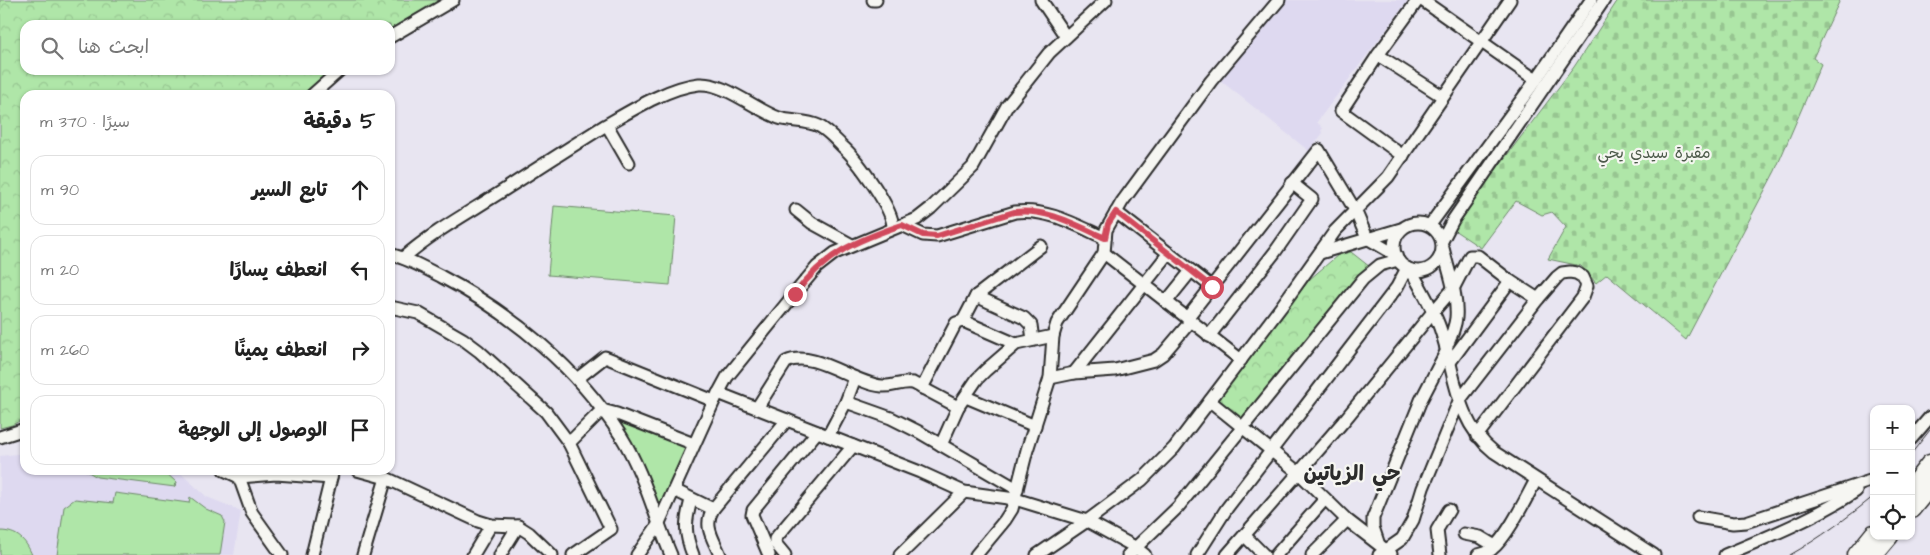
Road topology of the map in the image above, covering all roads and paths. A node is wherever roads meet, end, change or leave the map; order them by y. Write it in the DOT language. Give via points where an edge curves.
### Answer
graph roads {
  1 [pos="453,0"];
  2 [pos="1042,0"];
  3 [pos="1106,0"];
  4 [pos="1279,0"];
  5 [pos="1418,0"];
  6 [pos="1422,0"];
  7 [pos="1510,0"];
  8 [pos="1591,0"];
  9 [pos="1604,0"];
  10 [pos="395,34"];
  11 [pos="1066,37"];
  12 [pos="1480,41"];
  13 [pos="1378,54"];
  14 [pos="335,75"];
  15 [pos="1536,80"];
  16 [pos="319,90"];
  17 [pos="1442,96"];
  18 [pos="607,125"];
  19 [pos="1403,156"];
  20 [pos="629,163"];
  21 [pos="1292,183"];
  22 [pos="796,210"];
  23 [pos="1355,210"];
  24 [pos="1116,212"];
  25 [pos="1452,220"];
  26 [pos="1432,226"];
  27 [pos="898,227"];
  28 [pos="1401,229"];
  29 [pos="1105,238"];
  30 [pos="1367,238"];
  31 [pos="1442,244"];
  32 [pos="852,245"];
  33 [pos="1041,246"];
  34 [pos="1104,253"];
  35 [pos="1320,253"];
  36 [pos="1169,254"];
  37 [pos="395,256"];
  38 [pos="403,258"];
  39 [pos="1397,258"];
  40 [pos="1409,269"];
  41 [pos="1191,271"];
  42 [pos="1510,281"];
  43 [pos="1144,284"];
  44 [pos="1212,287"];
  45 [pos="1453,289"];
  46 [pos="976,296"];
  47 [pos="1538,299"];
  48 [pos="1166,302"];
  49 [pos="395,307"];
  50 [pos="1432,313"];
  51 [pos="1189,320"];
  52 [pos="963,321"];
  53 [pos="1053,336"];
  54 [pos="1209,336"];
  55 [pos="1033,340"];
  56 [pos="1016,344"];
  57 [pos="1446,349"];
  58 [pos="1241,360"];
  59 [pos="1450,362"];
  60 [pos="1074,373"];
  61 [pos="855,378"];
  62 [pos="1050,378"];
  63 [pos="577,379"];
  64 [pos="922,388"];
  65 [pos="716,397"];
  66 [pos="966,397"];
  67 [pos="1210,401"];
  68 [pos="1459,401"];
  69 [pos="846,402"];
  70 [pos="958,407"];
  71 [pos="757,408"];
  72 [pos="602,410"];
  73 [pos="1930,417"];
  74 [pos="787,420"];
  75 [pos="1035,426"];
  76 [pos="1242,428"];
  77 [pos="20,430"];
  78 [pos="817,432"];
  79 [pos="1915,434"];
  80 [pos="828,436"];
  81 [pos="1477,436"];
  82 [pos="0,438"];
  83 [pos="570,443"];
  84 [pos="694,444"];
  85 [pos="942,445"];
  86 [pos="852,446"];
  87 [pos="1272,451"];
  88 [pos="1930,464"];
  89 [pos="1299,473"];
  90 [pos="235,475"];
  91 [pos="264,475"];
  92 [pos="332,475"];
  93 [pos="375,475"];
  94 [pos="239,477"];
  95 [pos="386,478"];
  96 [pos="1536,480"];
  97 [pos="1870,480"];
  98 [pos="1870,480"];
  99 [pos="1915,483"];
  100 [pos="1930,486"];
  101 [pos="674,490"];
  102 [pos="964,492"];
  103 [pos="1016,494"];
  104 [pos="1325,499"];
  105 [pos="691,500"];
  106 [pos="1915,504"];
  107 [pos="713,509"];
  108 [pos="1449,510"];
  109 [pos="1698,517"];
  110 [pos="1347,520"];
  111 [pos="1088,521"];
  112 [pos="491,525"];
  113 [pos="658,525"];
  114 [pos="518,526"];
  115 [pos="1464,534"];
  116 [pos="1245,536"];
  117 [pos="762,538"];
  118 [pos="1870,539"];
  119 [pos="774,540"];
  120 [pos="1886,540"];
  121 [pos="1495,546"];
  122 [pos="1384,550"];
  123 [pos="1131,551"];
  124 [pos="546,553"];
  125 [pos="282,555"];
  126 [pos="312,555"];
  127 [pos="363,555"];
  128 [pos="473,555"];
  129 [pos="500,555"];
  130 [pos="572,555"];
  131 [pos="637,555"];
  132 [pos="670,555"];
  133 [pos="693,555"];
  134 [pos="720,555"];
  135 [pos="769,555"];
  136 [pos="785,555"];
  137 [pos="900,555"];
  138 [pos="976,555"];
  139 [pos="1037,555"];
  140 [pos="1144,555"];
  141 [pos="1197,555"];
  142 [pos="1228,555"];
  143 [pos="1264,555"];
  144 [pos="1276,555"];
  145 [pos="1312,555"];
  146 [pos="1440,555"];
  147 [pos="1478,555"];
  148 [pos="1654,555"];
  149 [pos="1725,555"];
  150 [pos="1857,555"];
  151 [pos="1873,555"];
  1 -- 10 [label="street"];
  2 -- 11 [label="street"];
  3 -- 11 [label="street"];
  4 -- 24 [label="street" via="1211,81"];
  5 -- 13 [label="street"];
  6 -- 12 [label="street"];
  7 -- 12 [label="street"];
  8 -- 15 [label="street"];
  9 -- 25 [label="street"];
  11 -- 27 [label="street" via="1049,53 1007,106 973,167 931,208 917,219"];
  12 -- 15 [label="street"];
  12 -- 17 [label="street"];
  13 -- 17 [label="street"];
  13 -- 19 [label="street" via="1340,111"];
  14 -- 16 [label="street"];
  15 -- 26 [label="street"];
  17 -- 19 [label="street"];
  18 -- 20 [label="street"];
  18 -- 27 [label="street" via="640,106 683,88 701,84 721,89 779,118 821,127 847,150"];
  18 -- 38 [label="street" via="433,234"];
  19 -- 23 [label="street" via="1388,177"];
  21 -- 23 [label="street" via="1319,150"];
  21 -- 44 [label="street"];
  21 -- 54 [label="street" via="1312,199"];
  22 -- 32 [label="street" via="812,224"];
  23 -- 30 [label="street"];
  23 -- 35 [label="street"];
  24 -- 29 [label="street" via="1108,224"];
  24 -- 36 [label="street"];
  25 -- 26 [label="street"];
  25 -- 31 [label="street"];
  26 -- 28 [label="street" via="1417,222"];
  26 -- 31 [label="street"];
  27 -- 29 [label="street" via="937,236 1027,210 1060,217"];
  27 -- 32 [label="street"];
  28 -- 30 [label="street"];
  28 -- 39 [label="street" via="1394,243"];
  29 -- 34 [label="street"];
  30 -- 35 [label="street"];
  30 -- 39 [label="street"];
  31 -- 40 [label="street" via="1442,254 1434,265 1420,271"];
  31 -- 45 [label="street"];
  32 -- 65 [label="street" via="817,267 728,377"];
  33 -- 46 [label="street"];
  34 -- 43 [label="street"];
  34 -- 53 [label="street" via="1061,316"];
  35 -- 58 [label="street"];
  36 -- 41 [label="street"];
  36 -- 43 [label="street"];
  37 -- 38 [label="street"];
  38 -- 63 [label="street" via="493,307 524,330"];
  39 -- 40 [label="street"];
  39 -- 76 [label="street" via="1372,270 1363,279"];
  40 -- 50 [label="street"];
  40 -- 87 [label="street"];
  41 -- 44 [label="street"];
  41 -- 48 [label="street"];
  42 -- 45 [label="street" via="1474,255 1466,260"];
  42 -- 47 [label="street"];
  42 -- 59 [label="street"];
  43 -- 48 [label="street"];
  43 -- 60 [label="street"];
  44 -- 51 [label="street"];
  45 -- 50 [label="street"];
  45 -- 57 [label="street" via="1456,320"];
  46 -- 52 [label="street"];
  46 -- 55 [label="street" via="1024,318 1031,325"];
  47 -- 68 [label="street"];
  47 -- 81 [label="street" via="1562,273 1576,273 1587,286 1583,296"];
  48 -- 51 [label="street"];
  49 -- 83 [label="street" via="418,313 479,350 546,412"];
  50 -- 57 [label="street"];
  50 -- 89 [label="street"];
  51 -- 54 [label="street"];
  51 -- 60 [label="street" via="1158,358 1115,370"];
  52 -- 56 [label="street"];
  52 -- 64 [label="street" via="953,327"];
  53 -- 55 [label="street"];
  53 -- 62 [label="street"];
  54 -- 58 [label="street"];
  55 -- 56 [label="street"];
  56 -- 66 [label="street" via="977,379"];
  57 -- 59 [label="street"];
  57 -- 122 [label="street" via="1420,400 1373,518 1373,527"];
  58 -- 67 [label="street"];
  59 -- 68 [label="street"];
  60 -- 62 [label="street"];
  61 -- 64 [label="street" via="881,386 906,382"];
  61 -- 69 [label="street"];
  61 -- 71 [label="street" via="811,360 791,360 783,366"];
  62 -- 75 [label="street"];
  63 -- 65 [label="street" via="605,357"];
  63 -- 72 [label="street"];
  64 -- 70 [label="street"];
  65 -- 71 [label="street"];
  65 -- 84 [label="street"];
  66 -- 70 [label="street"];
  66 -- 75 [label="street"];
  67 -- 76 [label="street"];
  67 -- 111 [label="street" via="1174,448 1148,474"];
  68 -- 81 [label="street"];
  68 -- 122 [label="street" via="1423,488 1414,520 1402,539"];
  69 -- 80 [label="street"];
  69 -- 85 [label="street" via="891,418"];
  70 -- 85 [label="street"];
  71 -- 74 [label="street"];
  72 -- 83 [label="street"];
  72 -- 84 [label="street"];
  72 -- 113 [label="street" via="635,461"];
  73 -- 79 [label="street"];
  74 -- 78 [label="street"];
  74 -- 107 [label="street"];
  75 -- 103 [label="street"];
  76 -- 87 [label="street"];
  76 -- 123 [label="street" via="1178,507"];
  77 -- 82 [label="street"];
  78 -- 80 [label="street"];
  78 -- 117 [label="street" via="754,506 752,515"];
  80 -- 86 [label="street"];
  81 -- 96 [label="street" via="1494,452"];
  83 -- 130 [label="street" via="611,529"];
  84 -- 101 [label="street"];
  85 -- 103 [label="street"];
  86 -- 102 [label="street"];
  86 -- 119 [label="street"];
  87 -- 89 [label="street"];
  87 -- 141 [label="street" via="1227,508"];
  88 -- 99 [label="highway"];
  89 -- 104 [label="street"];
  89 -- 116 [label="street"];
  90 -- 94 [label="street"];
  91 -- 94 [label="street"];
  92 -- 126 [label="street"];
  93 -- 95 [label="street"];
  94 -- 125 [label="street" via="252,513"];
  95 -- 112 [label="street"];
  95 -- 127 [label="street"];
  96 -- 121 [label="street"];
  96 -- 148 [label="street"];
  97 -- 109 [label="street" via="1746,522"];
  98 -- 149 [label="street" via="1835,503"];
  100 -- 106 [label="highway"];
  101 -- 105 [label="street"];
  101 -- 113 [label="street"];
  102 -- 103 [label="street"];
  102 -- 137 [label="street"];
  103 -- 111 [label="street"];
  103 -- 138 [label="street" via="1005,520"];
  104 -- 110 [label="street"];
  104 -- 144 [label="street"];
  105 -- 107 [label="street"];
  105 -- 133 [label="street" via="685,533"];
  107 -- 134 [label="street" via="707,524"];
  108 -- 146 [label="street" via="1437,530"];
  110 -- 122 [label="street"];
  110 -- 145 [label="street"];
  111 -- 123 [label="street"];
  111 -- 139 [label="street"];
  112 -- 114 [label="street"];
  112 -- 128 [label="street"];
  113 -- 131 [label="street"];
  113 -- 132 [label="street"];
  114 -- 124 [label="street"];
  114 -- 129 [label="street"];
  115 -- 121 [label="street" via="1480,537"];
  116 -- 142 [label="street"];
  116 -- 143 [label="street"];
  117 -- 119 [label="street" via="767,535"];
  117 -- 135 [label="street"];
  118 -- 150 [label="highway"];
  119 -- 136 [label="street"];
  120 -- 151 [label="highway"];
  121 -- 147 [label="street"];
  123 -- 140 [label="street"];
}
